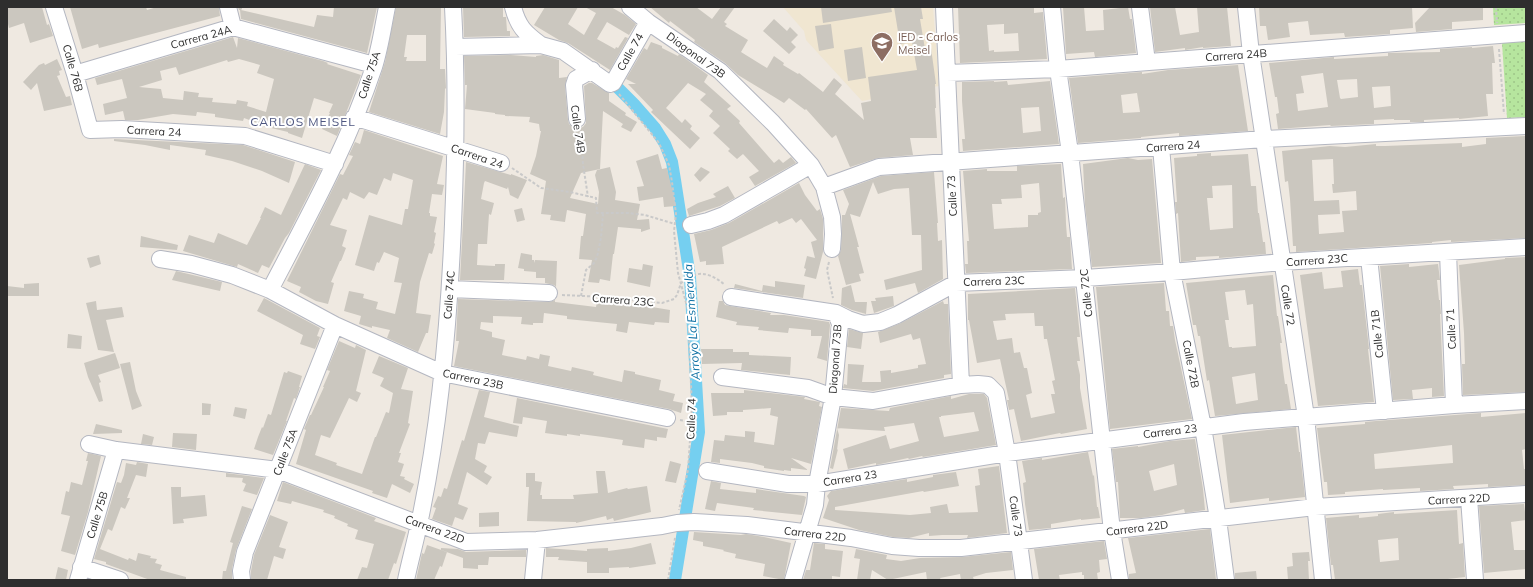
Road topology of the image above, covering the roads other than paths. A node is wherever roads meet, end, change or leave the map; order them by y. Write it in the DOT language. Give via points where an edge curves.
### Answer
graph roads {
  1 [pos="54,7"];
  2 [pos="228,7"];
  3 [pos="387,7"];
  4 [pos="453,7"];
  5 [pos="513,7"];
  6 [pos="630,7"];
  7 [pos="944,7"];
  8 [pos="1052,7"];
  9 [pos="1140,7"];
  10 [pos="1246,7"];
  11 [pos="648,22"];
  12 [pos="233,27"];
  13 [pos="1526,33"];
  14 [pos="541,45"];
  15 [pos="455,47"];
  16 [pos="1251,54"];
  17 [pos="1147,62"];
  18 [pos="374,65"];
  19 [pos="1058,69"];
  20 [pos="592,70"];
  21 [pos="946,73"];
  22 [pos="75,74"];
  23 [pos="354,117"];
  24 [pos="577,119"];
  25 [pos="1526,126"];
  26 [pos="90,130"];
  27 [pos="1264,139"];
  28 [pos="1161,147"];
  29 [pos="456,148"];
  30 [pos="1070,153"];
  31 [pos="951,162"];
  32 [pos="501,163"];
  33 [pos="335,164"];
  34 [pos="811,166"];
  35 [pos="824,187"];
  36 [pos="691,225"];
  37 [pos="1526,247"];
  38 [pos="832,249"];
  39 [pos="1448,252"];
  40 [pos="1369,257"];
  41 [pos="160,259"];
  42 [pos="1282,262"];
  43 [pos="1172,272"];
  44 [pos="1085,278"];
  45 [pos="956,282"];
  46 [pos="450,289"];
  47 [pos="270,290"];
  48 [pos="549,293"];
  49 [pos="731,297"];
  50 [pos="836,313"];
  51 [pos="335,325"];
  52 [pos="442,373"];
  53 [pos="722,377"];
  54 [pos="961,385"];
  55 [pos="833,397"];
  56 [pos="1526,401"];
  57 [pos="1454,405"];
  58 [pos="1385,410"];
  59 [pos="1306,417"];
  60 [pos="667,418"];
  61 [pos="1203,427"];
  62 [pos="1102,440"];
  63 [pos="89,444"];
  64 [pos="116,450"];
  65 [pos="1007,453"];
  66 [pos="278,470"];
  67 [pos="707,471"];
  68 [pos="817,484"];
  69 [pos="1526,494"];
  70 [pos="1469,498"];
  71 [pos="1315,507"];
  72 [pos="1218,519"];
  73 [pos="419,524"];
  74 [pos="1112,531"];
  75 [pos="807,534"];
  76 [pos="537,540"];
  77 [pos="1020,541"];
  78 [pos="80,573"];
  79 [pos="120,580"];
  80 [pos="242,580"];
  81 [pos="406,580"];
  82 [pos="534,580"];
  83 [pos="793,580"];
  84 [pos="1024,580"];
  85 [pos="1120,580"];
  86 [pos="1226,580"];
  87 [pos="1323,580"];
  88 [pos="1475,580"];
  1 -- 22 [label="street, Calle 76B"];
  2 -- 12 [label="street"];
  3 -- 18 [label="street, Calle 75A"];
  4 -- 15 [label="street, Calle 74C"];
  5 -- 14 [label="street" via="521,28"];
  6 -- 11 [label="street"];
  7 -- 21 [label="street, Calle 73"];
  8 -- 19 [label="street, Calle 72C"];
  9 -- 17 [label="street"];
  10 -- 16 [label="street, Calle 72"];
  11 -- 20 [label="street, Calle 74" via="612,86"];
  11 -- 34 [label="street, Diagonal 73B" via="720,71 773,123"];
  12 -- 18 [label="street, Carrera 24A"];
  12 -- 22 [label="street, Carrera 24A"];
  13 -- 16 [label="street, Carrera 24B"];
  14 -- 15 [label="street"];
  14 -- 20 [label="street" via="562,51"];
  15 -- 29 [label="street, Calle 74C"];
  16 -- 17 [label="street, Carrera 24B"];
  16 -- 27 [label="street, Calle 72"];
  17 -- 19 [label="street, Carrera 24B"];
  18 -- 23 [label="street, Calle 75A"];
  19 -- 21 [label="street, Carrera 24B"];
  19 -- 30 [label="street, Calle 72C"];
  20 -- 24 [label="street, Calle 74B" via="576,79 574,85"];
  21 -- 31 [label="street, Calle 73"];
  22 -- 26 [label="street, Calle 76B"];
  23 -- 29 [label="street, Carrera 24"];
  23 -- 33 [label="street, Calle 75A"];
  25 -- 27 [label="street, Carrera 24"];
  26 -- 33 [label="street, Carrera 24" via="122,129 246,136"];
  27 -- 28 [label="street, Carrera 24"];
  27 -- 42 [label="street, Calle 72"];
  28 -- 30 [label="street, Carrera 24"];
  28 -- 43 [label="street, Calle 72B"];
  29 -- 32 [label="street, Carrera 24"];
  29 -- 46 [label="street, Calle 74C"];
  30 -- 31 [label="street, Carrera 24"];
  30 -- 44 [label="street, Calle 72C"];
  31 -- 35 [label="street, Carrera 24" via="879,167"];
  31 -- 45 [label="street, Calle 73"];
  33 -- 47 [label="street"];
  34 -- 35 [label="street, Diagonal 73B"];
  34 -- 36 [label="street" via="724,215"];
  35 -- 38 [label="street, Diagonal 73B" via="832,217"];
  37 -- 39 [label="street, Carrera 23C"];
  39 -- 40 [label="street, Carrera 23C"];
  39 -- 57 [label="street, Calle 71"];
  40 -- 42 [label="street, Carrera 23C"];
  40 -- 58 [label="street, Calle 71B"];
  41 -- 47 [label="street, Carrera 23B" via="210,268"];
  42 -- 43 [label="street, Carrera 23C"];
  42 -- 59 [label="street, Calle 72"];
  43 -- 44 [label="street, Carrera 23C"];
  43 -- 61 [label="street, Calle 72B"];
  44 -- 45 [label="street, Carrera 23C"];
  44 -- 62 [label="street, Calle 72C"];
  45 -- 50 [label="street, Carrera 23C" via="880,322 862,324"];
  45 -- 54 [label="street, Calle 73"];
  46 -- 48 [label="street"];
  46 -- 52 [label="street, Calle 74C"];
  47 -- 51 [label="street, Carrera 23B"];
  49 -- 50 [label="street, Carrera 23C"];
  50 -- 55 [label="street, Diagonal 73B" via="840,324"];
  51 -- 52 [label="street, Carrera 23B"];
  51 -- 66 [label="street, Calle 75A"];
  52 -- 60 [label="street, Carrera 23B"];
  52 -- 73 [label="street, Calle 74C"];
  53 -- 55 [label="street" via="808,388"];
  54 -- 55 [label="street" via="874,401"];
  54 -- 65 [label="street, Calle 73" via="988,385 996,393"];
  55 -- 68 [label="street, Diagonal 73B"];
  56 -- 57 [label="street, Carrera 23"];
  57 -- 58 [label="street, Carrera 23"];
  58 -- 59 [label="street, Carrera 23"];
  59 -- 61 [label="street, Carrera 23"];
  59 -- 71 [label="street, Calle 72"];
  61 -- 62 [label="street, Carrera 23"];
  61 -- 72 [label="street, Calle 72B"];
  62 -- 65 [label="street, Carrera 23"];
  62 -- 74 [label="street, Calle 72C"];
  63 -- 64 [label="street, Carrera 22D"];
  64 -- 66 [label="street, Carrera 22D"];
  64 -- 78 [label="street, Calle 75B"];
  65 -- 68 [label="street, Carrera 23"];
  65 -- 77 [label="street, Calle 73"];
  66 -- 73 [label="street, Carrera 22D"];
  66 -- 80 [label="street, Calle 75A" via="245,552"];
  67 -- 68 [label="street" via="788,484"];
  68 -- 75 [label="street, Diagonal 73B" via="815,505"];
  69 -- 70 [label="street, Carrera 22D"];
  70 -- 71 [label="street, Carrera 22D"];
  70 -- 88 [label="street"];
  71 -- 72 [label="street, Carrera 22D"];
  71 -- 87 [label="street, Calle 72"];
  72 -- 74 [label="street, Carrera 22D"];
  72 -- 86 [label="street, Calle 72B"];
  73 -- 76 [label="street, Carrera 22D" via="466,542"];
  73 -- 81 [label="street, Calle 74C"];
  74 -- 77 [label="street, Carrera 22D"];
  74 -- 85 [label="street, Calle 72C"];
  75 -- 76 [label="street, Carrera 22D" via="747,525 694,522"];
  75 -- 77 [label="street, Carrera 22D" via="919,548 961,548"];
  75 -- 83 [label="street, Diagonal 73B"];
  76 -- 82 [label="street"];
  77 -- 84 [label="street, Calle 73"];
  78 -- 79 [label="street"];
}
